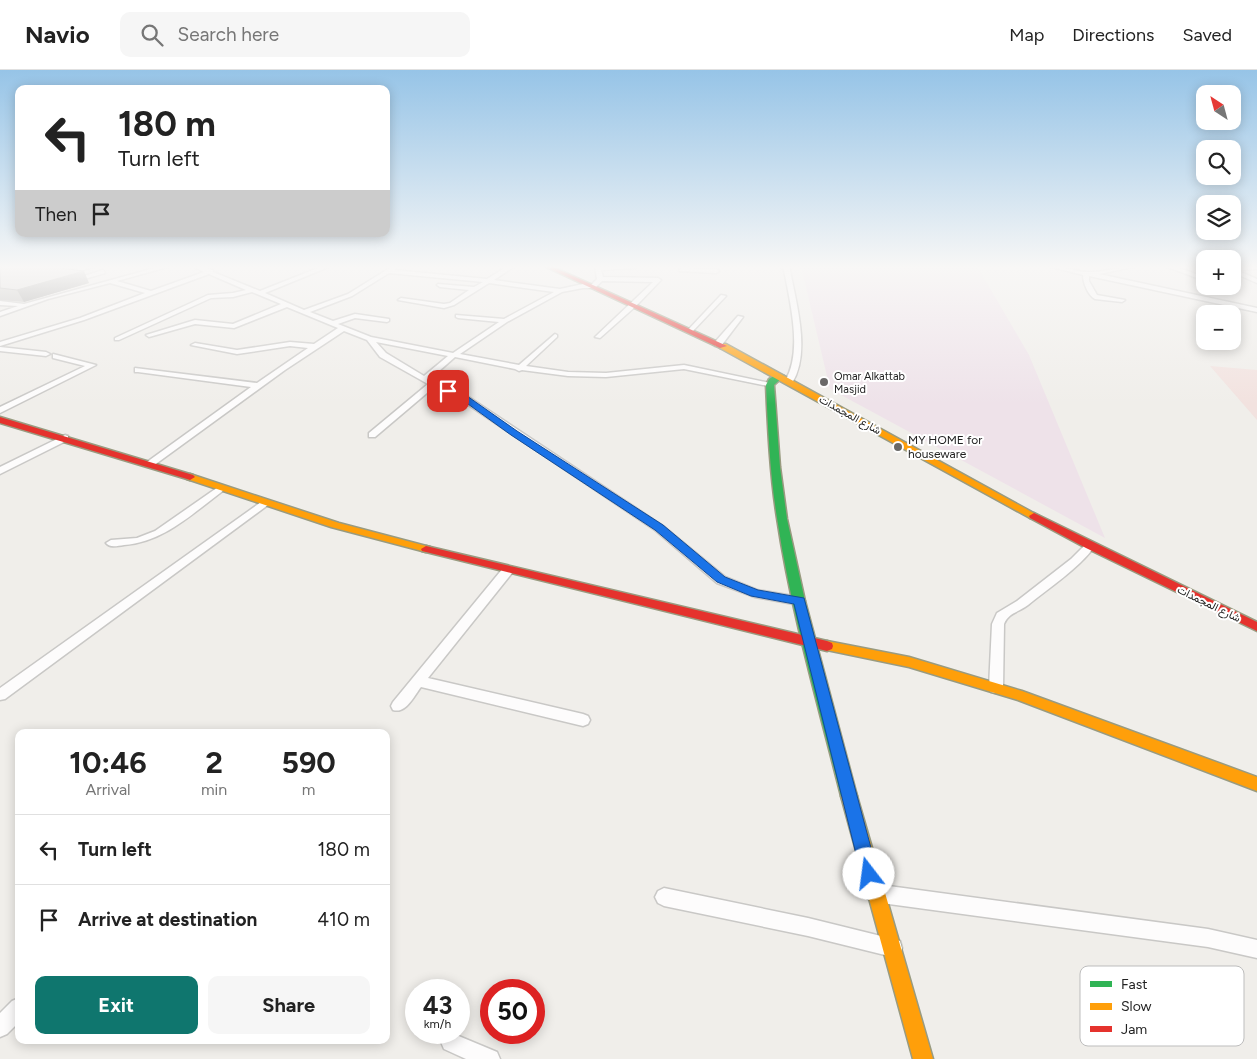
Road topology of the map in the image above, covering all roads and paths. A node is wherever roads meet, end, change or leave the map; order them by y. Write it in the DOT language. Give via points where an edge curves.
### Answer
graph roads {
  1 [pos="100,312"];
  2 [pos="175,312"];
  3 [pos="268,312"];
  4 [pos="304,312"];
  5 [pos="519,312"];
  6 [pos="626,312"];
  7 [pos="649,312"];
  8 [pos="708,312"];
  9 [pos="794,312"];
  10 [pos="458,316"];
  11 [pos="740,317"];
  12 [pos="387,320"];
  13 [pos="504,320"];
  14 [pos="331,324"];
  15 [pos="342,329"];
  16 [pos="690,331"];
  17 [pos="148,336"];
  18 [pos="555,336"];
  19 [pos="598,337"];
  20 [pos="117,339"];
  21 [pos="369,339"];
  22 [pos="0,344"];
  23 [pos="718,344"];
  24 [pos="195,346"];
  25 [pos="314,346"];
  26 [pos="0,349"];
  27 [pos="46,354"];
  28 [pos="454,355"];
  29 [pos="56,356"];
  30 [pos="519,368"];
  31 [pos="138,370"];
  32 [pos="784,378"];
  33 [pos="429,381"];
  34 [pos="258,385"];
  35 [pos="770,385"];
  36 [pos="0,410"];
  37 [pos="0,420"];
  38 [pos="372,435"];
  39 [pos="65,438"];
  40 [pos="150,464"];
  41 [pos="0,472"];
  42 [pos="221,488"];
  43 [pos="264,503"];
  44 [pos="111,543"];
  45 [pos="1090,546"];
  46 [pos="508,570"];
  47 [pos="799,601"];
  48 [pos="1257,627"];
  49 [pos="809,642"];
  50 [pos="418,681"];
  51 [pos="996,688"];
  52 [pos="0,695"];
  53 [pos="398,706"];
  54 [pos="583,720"];
  55 [pos="1257,784"];
  56 [pos="874,893"];
  57 [pos="664,897"];
  58 [pos="893,948"];
  59 [pos="1257,949"];
  60 [pos="15,1012"];
  61 [pos="0,1026"];
  62 [pos="456,1044"];
  63 [pos="490,1059"];
  64 [pos="923,1059"];
  1 -- 22 [label="street"];
  2 -- 20 [label="street"];
  3 -- 17 [label="street" via="234,326 195,322"];
  4 -- 14 [label="street"];
  5 -- 13 [label="street"];
  6 -- 19 [label="street"];
  7 -- 16 [label="main road, شارع المجمدات"];
  8 -- 16 [label="street"];
  9 -- 32 [label="street" via="796,372"];
  10 -- 13 [label="street"];
  11 -- 23 [label="street"];
  12 -- 14 [label="street" via="355,316"];
  13 -- 28 [label="street"];
  14 -- 15 [label="street"];
  15 -- 21 [label="street"];
  15 -- 25 [label="street"];
  16 -- 23 [label="main road, شارع المجمدات"];
  18 -- 30 [label="street"];
  21 -- 28 [label="street"];
  21 -- 33 [label="street" via="383,356"];
  23 -- 32 [label="main road, شارع المجمدات"];
  24 -- 25 [label="street" via="237,352 290,344"];
  25 -- 34 [label="street"];
  26 -- 27 [label="street"];
  28 -- 30 [label="street"];
  28 -- 33 [label="street"];
  29 -- 36 [label="street" via="92,366"];
  30 -- 35 [label="street" via="588,375 684,367"];
  31 -- 34 [label="street"];
  32 -- 35 [label="main road" via="772,381"];
  32 -- 45 [label="main road, شارع المجمدات"];
  33 -- 38 [label="street"];
  33 -- 47 [label="street" via="464,398 659,528 721,580 756,593"];
  34 -- 40 [label="street"];
  35 -- 47 [label="main road" via="776,476"];
  37 -- 39 [label="main road"];
  39 -- 40 [label="main road"];
  39 -- 41 [label="street"];
  40 -- 42 [label="main road"];
  42 -- 43 [label="main road"];
  42 -- 44 [label="street" via="159,533 139,542"];
  43 -- 46 [label="main road"];
  43 -- 52 [label="street"];
  45 -- 48 [label="main road, شارع المجمدات"];
  45 -- 51 [label="street" via="1021,604 1001,616"];
  46 -- 49 [label="main road"];
  46 -- 50 [label="street"];
  47 -- 49 [label="main road"];
  49 -- 51 [label="main road" via="909,662"];
  49 -- 56 [label="main road"];
  50 -- 53 [label="street"];
  50 -- 54 [label="street"];
  51 -- 55 [label="main road"];
  56 -- 58 [label="main road"];
  56 -- 59 [label="street" via="1208,938"];
  57 -- 58 [label="street"];
  58 -- 64 [label="main road"];
  60 -- 61 [label="street"];
  62 -- 63 [label="street"];
}
